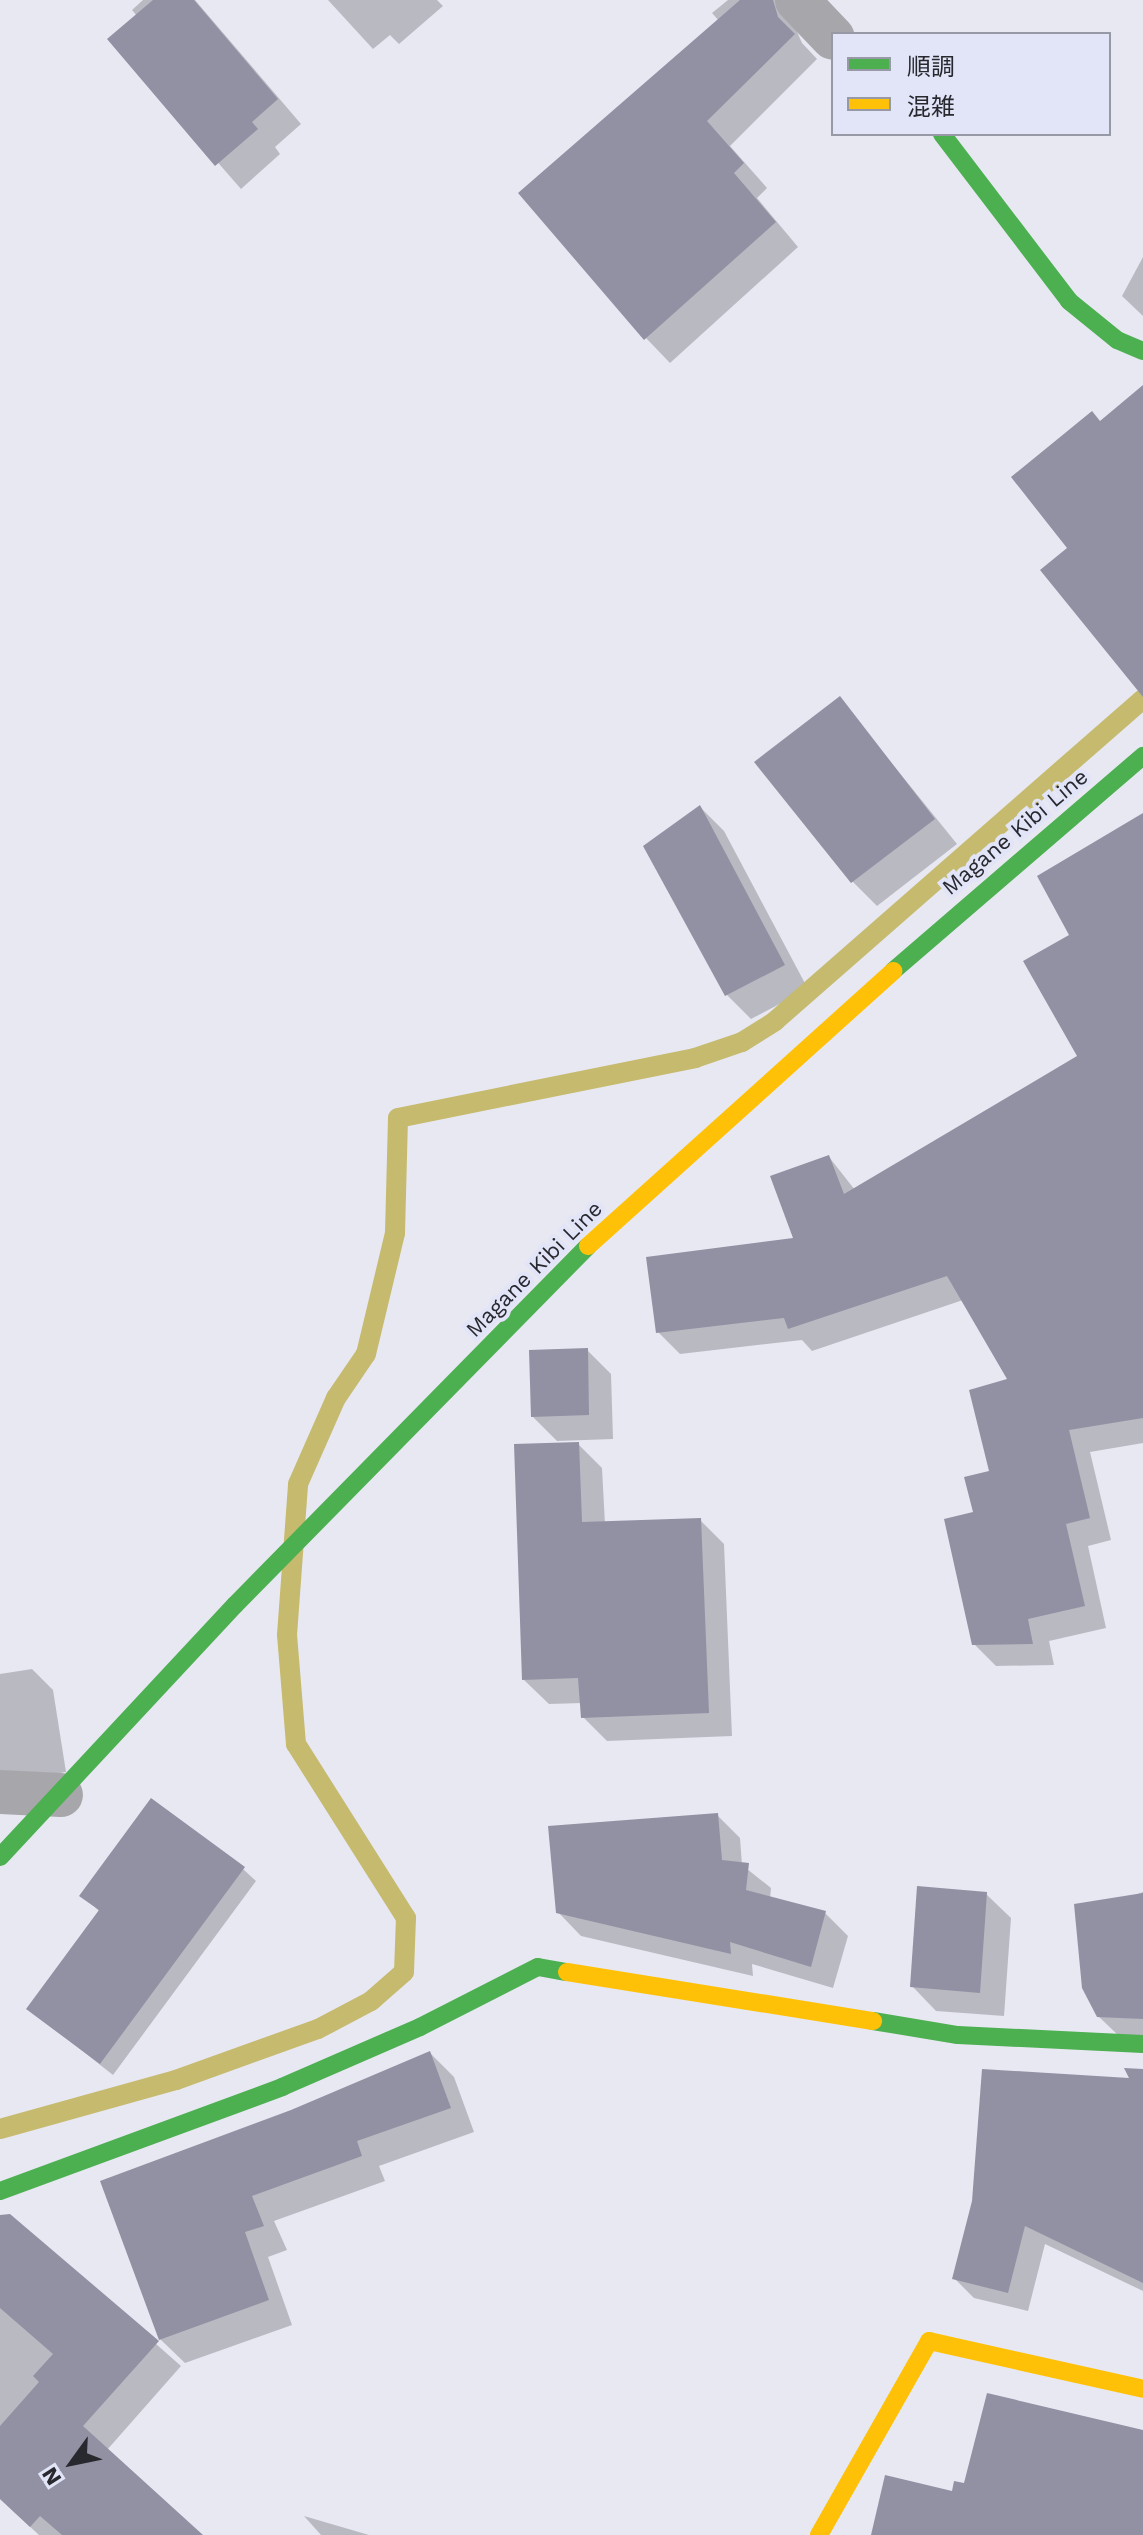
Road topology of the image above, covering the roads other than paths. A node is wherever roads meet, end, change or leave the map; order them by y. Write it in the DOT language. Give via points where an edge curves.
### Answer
graph roads {
  1 [pos="797,0"];
  2 [pos="831,36"];
  3 [pos="944,136"];
  4 [pos="1143,351"];
  5 [pos="1143,756"];
  6 [pos="0,1792"];
  7 [pos="61,1795"];
  8 [pos="0,1857"];
  9 [pos="1143,2044"];
  10 [pos="0,2191"];
  11 [pos="1143,2389"];
  12 [pos="819,2535"];
  1 -- 2 [label="street"];
  3 -- 4 [label="street" via="1069,301 1117,340"];
  5 -- 7 [label="street, Magane Kibi Line" via="1002,873 601,1233 235,1605"];
  6 -- 7 [label="street"];
  7 -- 8 [label="street, Magane Kibi Line"];
  9 -- 10 [label="street" via="958,2035 538,1967 420,2027 282,2087"];
  11 -- 12 [label="street" via="929,2341"];
}
